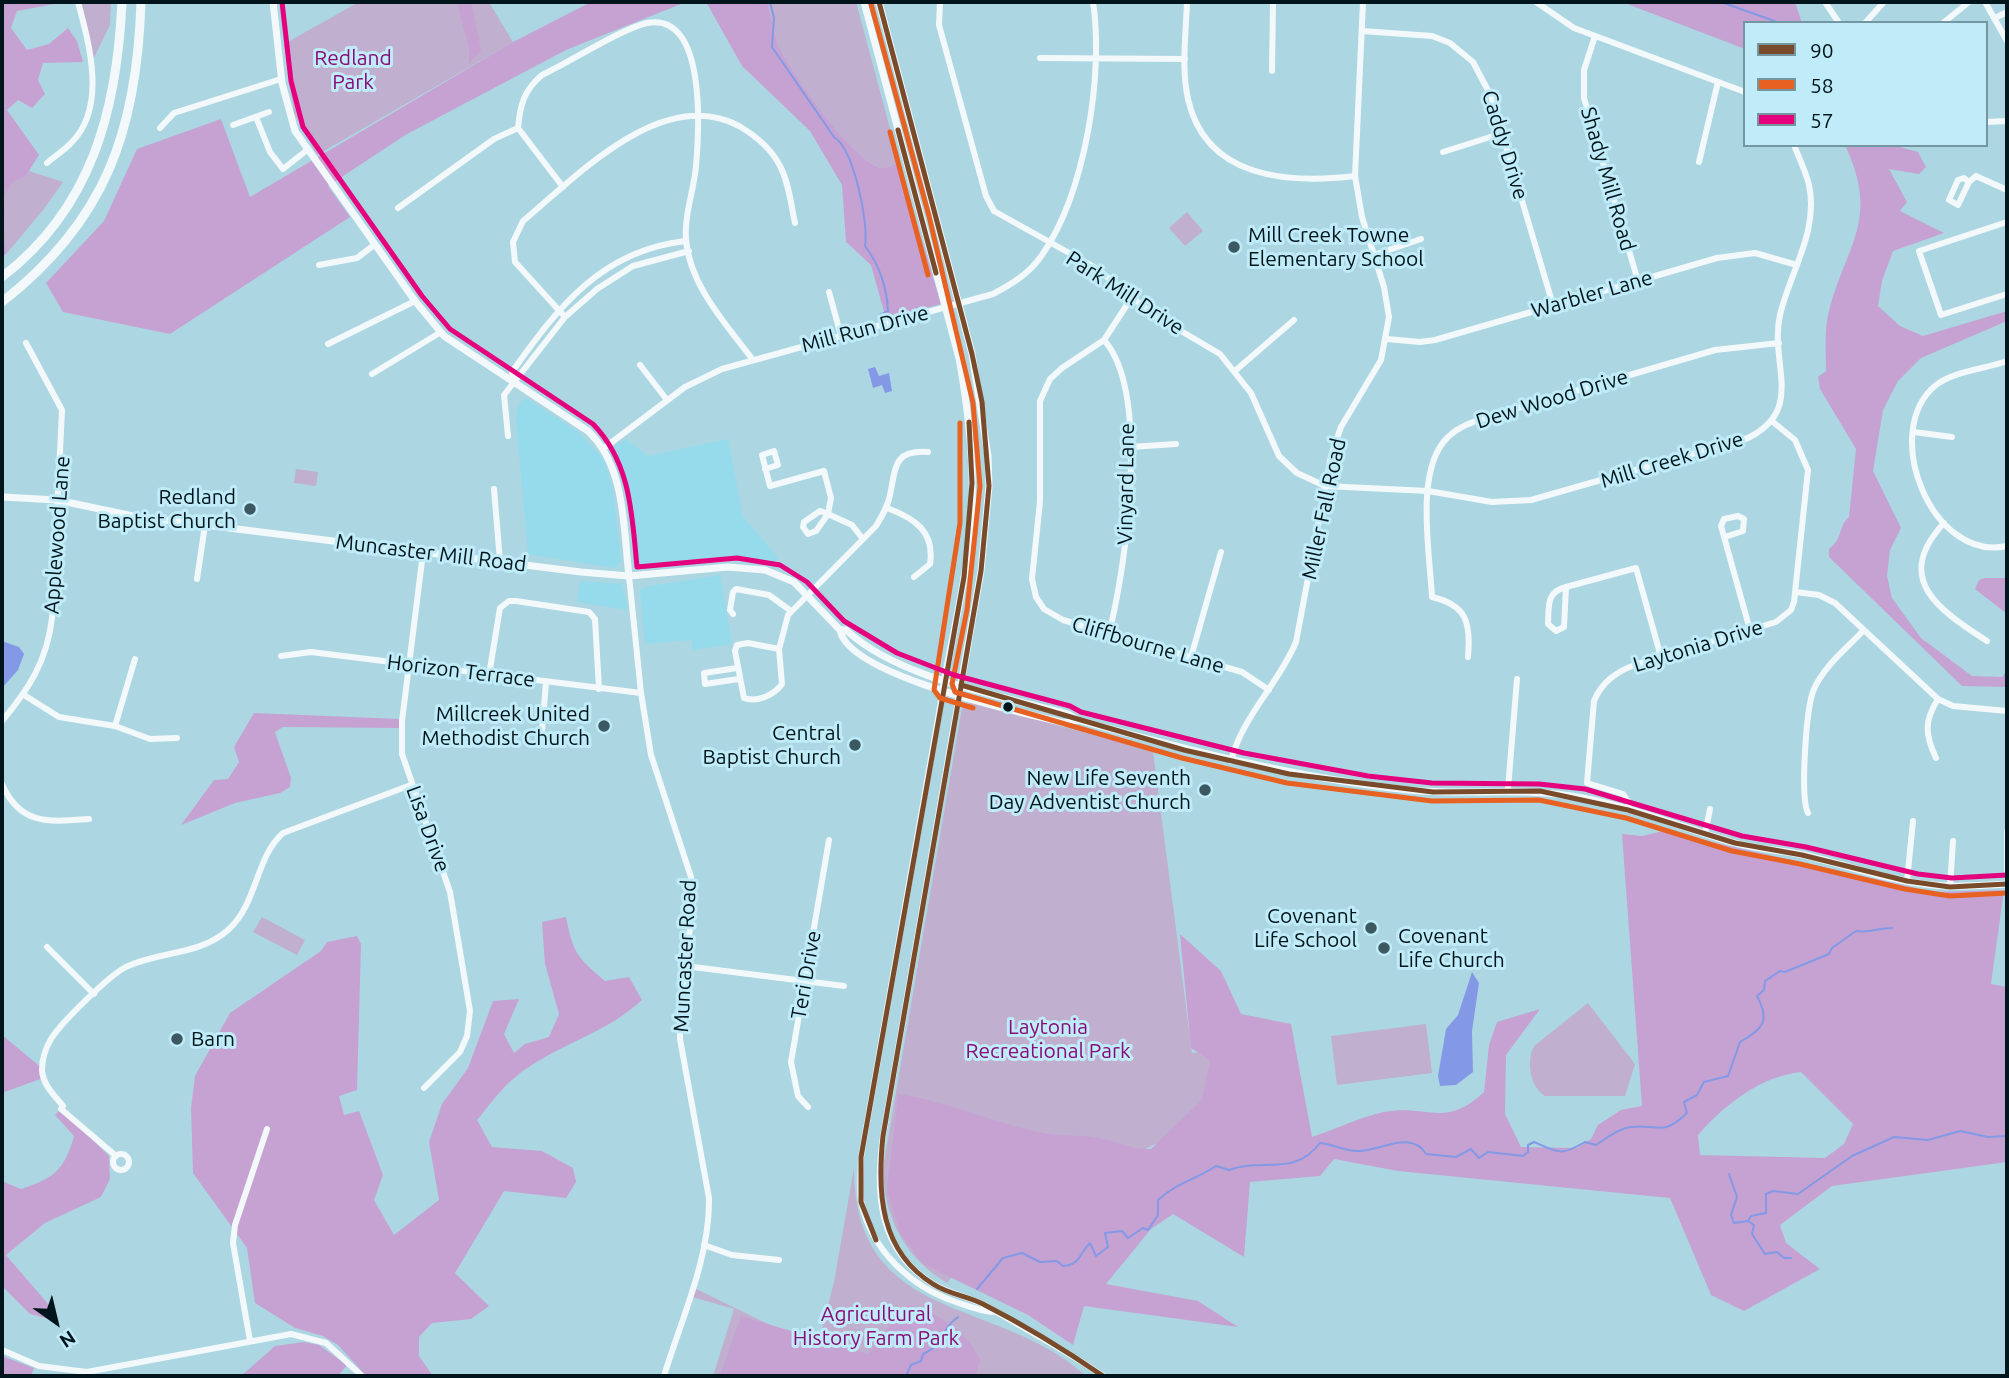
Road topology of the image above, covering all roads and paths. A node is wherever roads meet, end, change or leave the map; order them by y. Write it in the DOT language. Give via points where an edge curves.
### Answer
graph roads {
  1 [pos="78,2"];
  2 [pos="122,2"];
  3 [pos="141,2"];
  4 [pos="273,2"];
  5 [pos="864,2"];
  6 [pos="879,2"];
  7 [pos="940,2"];
  8 [pos="1093,2"];
  9 [pos="1187,2"];
  10 [pos="1273,2"];
  11 [pos="1363,2"];
  12 [pos="1536,2"];
  13 [pos="1825,2"];
  14 [pos="1884,2"];
  15 [pos="1969,2"];
  16 [pos="1985,2"];
  17 [pos="2007,12"];
  18 [pos="1995,18"];
  19 [pos="1951,20"];
  20 [pos="1838,21"];
  21 [pos="1867,21"];
  22 [pos="1362,31"];
  23 [pos="1595,36"];
  24 [pos="2007,41"];
  25 [pos="1040,58"];
  26 [pos="1097,58"];
  27 [pos="1185,59"];
  28 [pos="1272,71"];
  29 [pos="281,79"];
  30 [pos="1718,82"];
  31 [pos="1743,91"];
  32 [pos="269,112"];
  33 [pos="256,117"];
  34 [pos="699,117"];
  35 [pos="2007,121"];
  36 [pos="1988,122"];
  37 [pos="233,125"];
  38 [pos="160,128"];
  39 [pos="518,128"];
  40 [pos="1503,133"];
  41 [pos="1795,147"];
  42 [pos="307,150"];
  43 [pos="1443,152"];
  44 [pos="1699,162"];
  45 [pos="47,163"];
  46 [pos="1355,176"];
  47 [pos="1969,181"];
  48 [pos="563,187"];
  49 [pos="2007,190"];
  50 [pos="398,208"];
  51 [pos="2007,222"];
  52 [pos="794,223"];
  53 [pos="1421,239"];
  54 [pos="686,241"];
  55 [pos="1049,244"];
  56 [pos="374,245"];
  57 [pos="689,251"];
  58 [pos="1374,254"];
  59 [pos="319,265"];
  60 [pos="1797,265"];
  61 [pos="2,277"];
  62 [pos="1638,281"];
  63 [pos="830,292"];
  64 [pos="2007,294"];
  65 [pos="1132,297"];
  66 [pos="415,301"];
  67 [pos="2,302"];
  68 [pos="959,303"];
  69 [pos="1553,305"];
  70 [pos="946,307"];
  71 [pos="558,309"];
  72 [pos="565,317"];
  73 [pos="1294,320"];
  74 [pos="441,332"];
  75 [pos="841,336"];
  76 [pos="1387,339"];
  77 [pos="1104,340"];
  78 [pos="26,343"];
  79 [pos="1779,343"];
  80 [pos="328,344"];
  81 [pos="752,360"];
  82 [pos="2007,361"];
  83 [pos="640,365"];
  84 [pos="1236,370"];
  85 [pos="372,374"];
  86 [pos="513,382"];
  87 [pos="667,400"];
  88 [pos="1773,422"];
  89 [pos="1914,432"];
  90 [pos="508,436"];
  91 [pos="1952,437"];
  92 [pos="1176,444"];
  93 [pos="1130,447"];
  94 [pos="604,449"];
  95 [pos="928,452"];
  96 [pos="765,469"];
  97 [pos="1325,486"];
  98 [pos="494,489"];
  99 [pos="1427,491"];
  100 [pos="2,497"];
  101 [pos="57,500"];
  102 [pos="887,508"];
  103 [pos="1944,523"];
  104 [pos="205,525"];
  105 [pos="1725,537"];
  106 [pos="863,539"];
  107 [pos="2007,546"];
  108 [pos="423,552"];
  109 [pos="1221,552"];
  110 [pos="500,561"];
  111 [pos="629,576"];
  112 [pos="914,577"];
  113 [pos="197,579"];
  114 [pos="1566,587"];
  115 [pos="1796,592"];
  116 [pos="807,593"];
  117 [pos="791,611"];
  118 [pos="733,614"];
  119 [pos="840,630"];
  120 [pos="1750,630"];
  121 [pos="1864,630"];
  122 [pos="1109,633"];
  123 [pos="1987,641"];
  124 [pos="779,649"];
  125 [pos="281,656"];
  126 [pos="1191,657"];
  127 [pos="1468,657"];
  128 [pos="1661,657"];
  129 [pos="135,659"];
  130 [pos="409,664"];
  131 [pos="737,668"];
  132 [pos="489,675"];
  133 [pos="739,679"];
  134 [pos="945,679"];
  135 [pos="1517,679"];
  136 [pos="546,682"];
  137 [pos="961,685"];
  138 [pos="598,689"];
  139 [pos="943,690"];
  140 [pos="1269,690"];
  141 [pos="641,693"];
  142 [pos="24,695"];
  143 [pos="959,695"];
  144 [pos="1938,699"];
  145 [pos="2007,711"];
  146 [pos="1078,720"];
  147 [pos="2,722"];
  148 [pos="116,726"];
  149 [pos="177,738"];
  150 [pos="541,743"];
  151 [pos="1936,758"];
  152 [pos="1231,761"];
  153 [pos="2,785"];
  154 [pos="411,785"];
  155 [pos="1508,789"];
  156 [pos="1710,809"];
  157 [pos="1628,810"];
  158 [pos="1808,813"];
  159 [pos="89,820"];
  160 [pos="1913,821"];
  161 [pos="2007,831"];
  162 [pos="1705,834"];
  163 [pos="829,839"];
  164 [pos="1953,841"];
  165 [pos="2007,874"];
  166 [pos="1907,881"];
  167 [pos="2007,884"];
  168 [pos="1950,887"];
  169 [pos="47,947"];
  170 [pos="685,966"];
  171 [pos="805,979"];
  172 [pos="844,986"];
  173 [pos="94,994"];
  174 [pos="424,1088"];
  175 [pos="808,1107"];
  176 [pos="267,1129"];
  177 [pos="116,1156"];
  178 [pos="704,1245"];
  179 [pos="779,1260"];
  180 [pos="993,1312"];
  181 [pos="250,1341"];
  182 [pos="2,1350"];
  183 [pos="362,1376"];
  184 [pos="664,1376"];
  185 [pos="1103,1376"];
  1 -- 45 [label="street" via="91,64 90,104 74,141"];
  2 -- 61 [label="highway" via="114,94 96,151 64,209"];
  3 -- 67 [label="highway" via="135,83 114,159 70,236"];
  4 -- 29 [label="main road"];
  5 -- 70 [label="main road"];
  6 -- 68 [label="main road"];
  7 -- 55 [label="street, Park Mill Drive" via="939,25 989,204 1004,220"];
  8 -- 26 [label="street, Mill Run Drive"];
  9 -- 27 [label="street"];
  10 -- 28 [label="street"];
  11 -- 22 [label="street, Miller Fall Road"];
  12 -- 23 [label="street" via="1561,21"];
  13 -- 20 [label="street"];
  14 -- 21 [label="street"];
  15 -- 19 [label="street"];
  16 -- 18 [label="street"];
  17 -- 18 [label="street"];
  18 -- 24 [label="street"];
  22 -- 40 [label="street, Caddy Drive" via="1432,36 1458,49 1485,80"];
  22 -- 46 [label="street, Miller Fall Road"];
  23 -- 30 [label="street"];
  23 -- 62 [label="street, Shady Mill Road" via="1584,70 1584,98"];
  25 -- 26 [label="street"];
  26 -- 27 [label="street"];
  26 -- 55 [label="street, Mill Run Drive" via="1080,166"];
  27 -- 46 [label="street" via="1188,98 1195,118 1209,140 1231,160 1255,172 1286,179"];
  29 -- 38 [label="street" via="174,113"];
  29 -- 42 [label="main road" via="288,114"];
  30 -- 31 [label="street"];
  30 -- 44 [label="street"];
  32 -- 33 [label="street"];
  33 -- 37 [label="street"];
  33 -- 42 [label="street" via="270,152 283,169"];
  34 -- 39 [label="street" via="687,43 668,25 652,22 542,75 523,98"];
  34 -- 48 [label="street" via="673,118 642,129"];
  34 -- 52 [label="street" via="735,124 767,147 784,177"];
  34 -- 54 [label="street"];
  35 -- 36 [label="street"];
  39 -- 48 [label="street"];
  39 -- 50 [label="street" via="494,139"];
  40 -- 43 [label="street"];
  40 -- 69 [label="street, Caddy Drive"];
  41 -- 60 [label="street" via="1810,188 1811,215"];
  42 -- 56 [label="main road"];
  46 -- 58 [label="street, Miller Fall Road"];
  47 -- 49 [label="street" via="1980,176"];
  48 -- 71 [label="street" via="516,230 513,253 520,272"];
  51 -- 64 [label="street" via="1919,251 1941,315"];
  53 -- 58 [label="street"];
  54 -- 57 [label="street"];
  54 -- 71 [label="street" via="627,256"];
  55 -- 65 [label="street, Park Mill Drive" via="1096,268"];
  55 -- 68 [label="street, Mill Run Drive" via="1033,267 1010,285"];
  56 -- 59 [label="street" via="357,258"];
  56 -- 66 [label="main road"];
  57 -- 72 [label="street" via="633,266"];
  57 -- 81 [label="street" via="709,300"];
  58 -- 76 [label="street, Miller Fall Road" via="1388,307"];
  60 -- 62 [label="street, Warbler Lane" via="1766,254 1737,254"];
  60 -- 79 [label="street" via="1781,313"];
  62 -- 69 [label="street, Warbler Lane"];
  63 -- 75 [label="street"];
  65 -- 77 [label="street, Cliffbourne Lane"];
  65 -- 84 [label="street, Park Mill Drive" via="1212,348"];
  66 -- 74 [label="main road"];
  66 -- 80 [label="street"];
  68 -- 70 [label="street, Mill Run Drive"];
  68 -- 137 [label="main road" via="982,402 989,486 976,611"];
  69 -- 76 [label="street, Warbler Lane" via="1435,340"];
  70 -- 75 [label="street, Mill Run Drive"];
  70 -- 134 [label="main road" via="966,401 972,482 964,577"];
  71 -- 72 [label="street"];
  71 -- 86 [label="street" via="512,372"];
  72 -- 86 [label="street"];
  73 -- 84 [label="street"];
  74 -- 85 [label="street"];
  74 -- 86 [label="main road"];
  75 -- 81 [label="street, Mill Run Drive"];
  76 -- 97 [label="street, Miller Fall Road" via="1376,371 1341,427"];
  77 -- 93 [label="street, Vinyard Lane" via="1121,363"];
  77 -- 122 [label="street, Cliffbourne Lane" via="1050,379 1040,401 1040,501 1032,579 1036,597 1052,615"];
  78 -- 101 [label="street, Applewood Lane" via="62,410"];
  79 -- 88 [label="street" via="1782,396"];
  79 -- 99 [label="street, Dew Wood Drive" via="1715,350 1464,425 1441,444"];
  81 -- 87 [label="street, Mill Run Drive" via="706,376"];
  82 -- 89 [label="street" via="1937,384 1922,403"];
  83 -- 87 [label="street"];
  84 -- 97 [label="street, Park Mill Drive" via="1279,456 1297,472"];
  86 -- 90 [label="street" via="504,396"];
  86 -- 94 [label="main road" via="588,431"];
  87 -- 94 [label="street, Mill Run Drive"];
  88 -- 99 [label="street, Mill Creek Drive" via="1748,438 1531,500 1492,502"];
  88 -- 115 [label="street, Laytonia Drive" via="1795,440 1808,470"];
  89 -- 91 [label="street"];
  89 -- 103 [label="street" via="1916,476"];
  92 -- 93 [label="street"];
  93 -- 122 [label="street, Vinyard Lane" via="1126,551"];
  94 -- 111 [label="main road" via="617,484"];
  95 -- 102 [label="street" via="914,451 900,460"];
  96 -- 106 [label="street" via="770,486 824,471 831,498 828,513 852,525"];
  97 -- 99 [label="street, Mill Creek Drive"];
  97 -- 140 [label="street, Miller Fall Road" via="1296,642"];
  98 -- 110 [label="street"];
  99 -- 127 [label="street, Dew Wood Drive" via="1432,597 1449,601 1461,611 1468,626"];
  100 -- 101 [label="main road, Muncaster Mill Road"];
  101 -- 104 [label="main road, Muncaster Mill Road"];
  101 -- 142 [label="street, Applewood Lane" via="50,636"];
  102 -- 106 [label="street"];
  102 -- 112 [label="street" via="914,519 928,539 930,564"];
  103 -- 107 [label="street" via="1970,543"];
  103 -- 123 [label="street" via="1923,551 1923,583 1944,612"];
  104 -- 108 [label="main road, Muncaster Mill Road"];
  104 -- 113 [label="street"];
  105 -- 120 [label="street"];
  106 -- 116 [label="street"];
  108 -- 110 [label="main road, Muncaster Mill Road"];
  108 -- 130 [label="street, Lisa Drive"];
  109 -- 126 [label="street"];
  110 -- 111 [label="main road, Muncaster Mill Road"];
  111 -- 116 [label="main road, Muncaster Mill Road" via="750,567 782,576"];
  111 -- 141 [label="street, Muncaster Road"];
  114 -- 114 [label="street" via="1564,627 1556,631 1548,624 1549,597"];
  114 -- 128 [label="street" via="1636,568"];
  115 -- 120 [label="street, Laytonia Drive" via="1784,616"];
  115 -- 121 [label="street" via="1829,599"];
  116 -- 117 [label="street"];
  116 -- 119 [label="main road, Muncaster Mill Road"];
  117 -- 118 [label="street" via="769,595 736,589"];
  117 -- 124 [label="street" via="783,624"];
  119 -- 134 [label="main road, Muncaster Mill Road" via="889,661"];
  119 -- 139 [label="main road, Muncaster Mill Road" via="844,641 870,662"];
  120 -- 128 [label="street, Laytonia Drive"];
  121 -- 144 [label="street"];
  121 -- 158 [label="street" via="1822,675 1813,693 1802,796"];
  122 -- 126 [label="street, Cliffbourne Lane"];
  124 -- 131 [label="street" via="741,643 735,651"];
  124 -- 133 [label="street" via="782,684 778,690 749,700 741,692"];
  125 -- 130 [label="street, Horizon Terrace" via="311,652"];
  126 -- 140 [label="street, Cliffbourne Lane" via="1242,672"];
  128 -- 157 [label="street, Laytonia Drive" via="1620,670 1594,701 1587,783 1623,794"];
  129 -- 148 [label="street"];
  130 -- 132 [label="street, Horizon Terrace"];
  130 -- 154 [label="street, Lisa Drive" via="401,736"];
  131 -- 133 [label="street"];
  131 -- 133 [label="street" via="704,673 705,684"];
  132 -- 136 [label="street, Horizon Terrace"];
  132 -- 138 [label="street" via="500,608 516,601 589,612 595,619"];
  134 -- 137 [label="main road, Muncaster Mill Road"];
  134 -- 139 [label="main road"];
  135 -- 155 [label="street"];
  136 -- 138 [label="street, Horizon Terrace"];
  136 -- 150 [label="street"];
  137 -- 143 [label="main road"];
  137 -- 146 [label="main road, Muncaster Mill Road"];
  138 -- 141 [label="street, Horizon Terrace"];
  139 -- 143 [label="main road, Muncaster Mill Road"];
  139 -- 180 [label="street" via="861,1157 860,1192 878,1243 916,1283 936,1295"];
  140 -- 152 [label="street, Miller Fall Road" via="1241,729"];
  141 -- 170 [label="street, Muncaster Road" via="651,755 691,877"];
  142 -- 147 [label="street, Applewood Lane"];
  142 -- 148 [label="street" via="59,718"];
  143 -- 146 [label="main road, Muncaster Mill Road" via="1063,723"];
  143 -- 180 [label="street" via="883,1136 878,1196 888,1231 912,1267 934,1284"];
  144 -- 145 [label="street" via="1953,706"];
  144 -- 151 [label="street" via="1926,726"];
  146 -- 152 [label="main road, Muncaster Mill Road"];
  148 -- 149 [label="street" via="150,739"];
  152 -- 155 [label="main road, Muncaster Mill Road" via="1289,774 1410,790"];
  153 -- 159 [label="street" via="13,804 34,819"];
  154 -- 173 [label="street" via="283,833 270,848 252,898 227,932 196,948 127,966"];
  154 -- 174 [label="street, Lisa Drive" via="450,892 470,1011 460,1052"];
  155 -- 157 [label="main road, Muncaster Mill Road" via="1582,798"];
  156 -- 162 [label="street"];
  157 -- 162 [label="main road, Muncaster Mill Road"];
  160 -- 166 [label="street"];
  161 -- 165 [label="street"];
  162 -- 166 [label="main road, Muncaster Mill Road"];
  163 -- 171 [label="street, Teri Drive"];
  164 -- 168 [label="street"];
  166 -- 168 [label="main road, Muncaster Mill Road"];
  167 -- 168 [label="main road, Muncaster Mill Road"];
  169 -- 173 [label="street"];
  170 -- 171 [label="street"];
  170 -- 178 [label="street, Muncaster Road" via="680,1039 709,1198"];
  171 -- 172 [label="street"];
  171 -- 175 [label="street, Teri Drive" via="791,1072 798,1096"];
  173 -- 177 [label="street" via="51,1038 42,1068 46,1086 61,1109"];
  176 -- 181 [label="street" via="233,1243"];
  178 -- 179 [label="street" via="732,1255"];
  178 -- 184 [label="street, Muncaster Road"];
  180 -- 185 [label="street"];
  181 -- 182 [label="street" via="87,1373 39,1366"];
  181 -- 183 [label="street" via="291,1334 310,1336 341,1354"];
}
